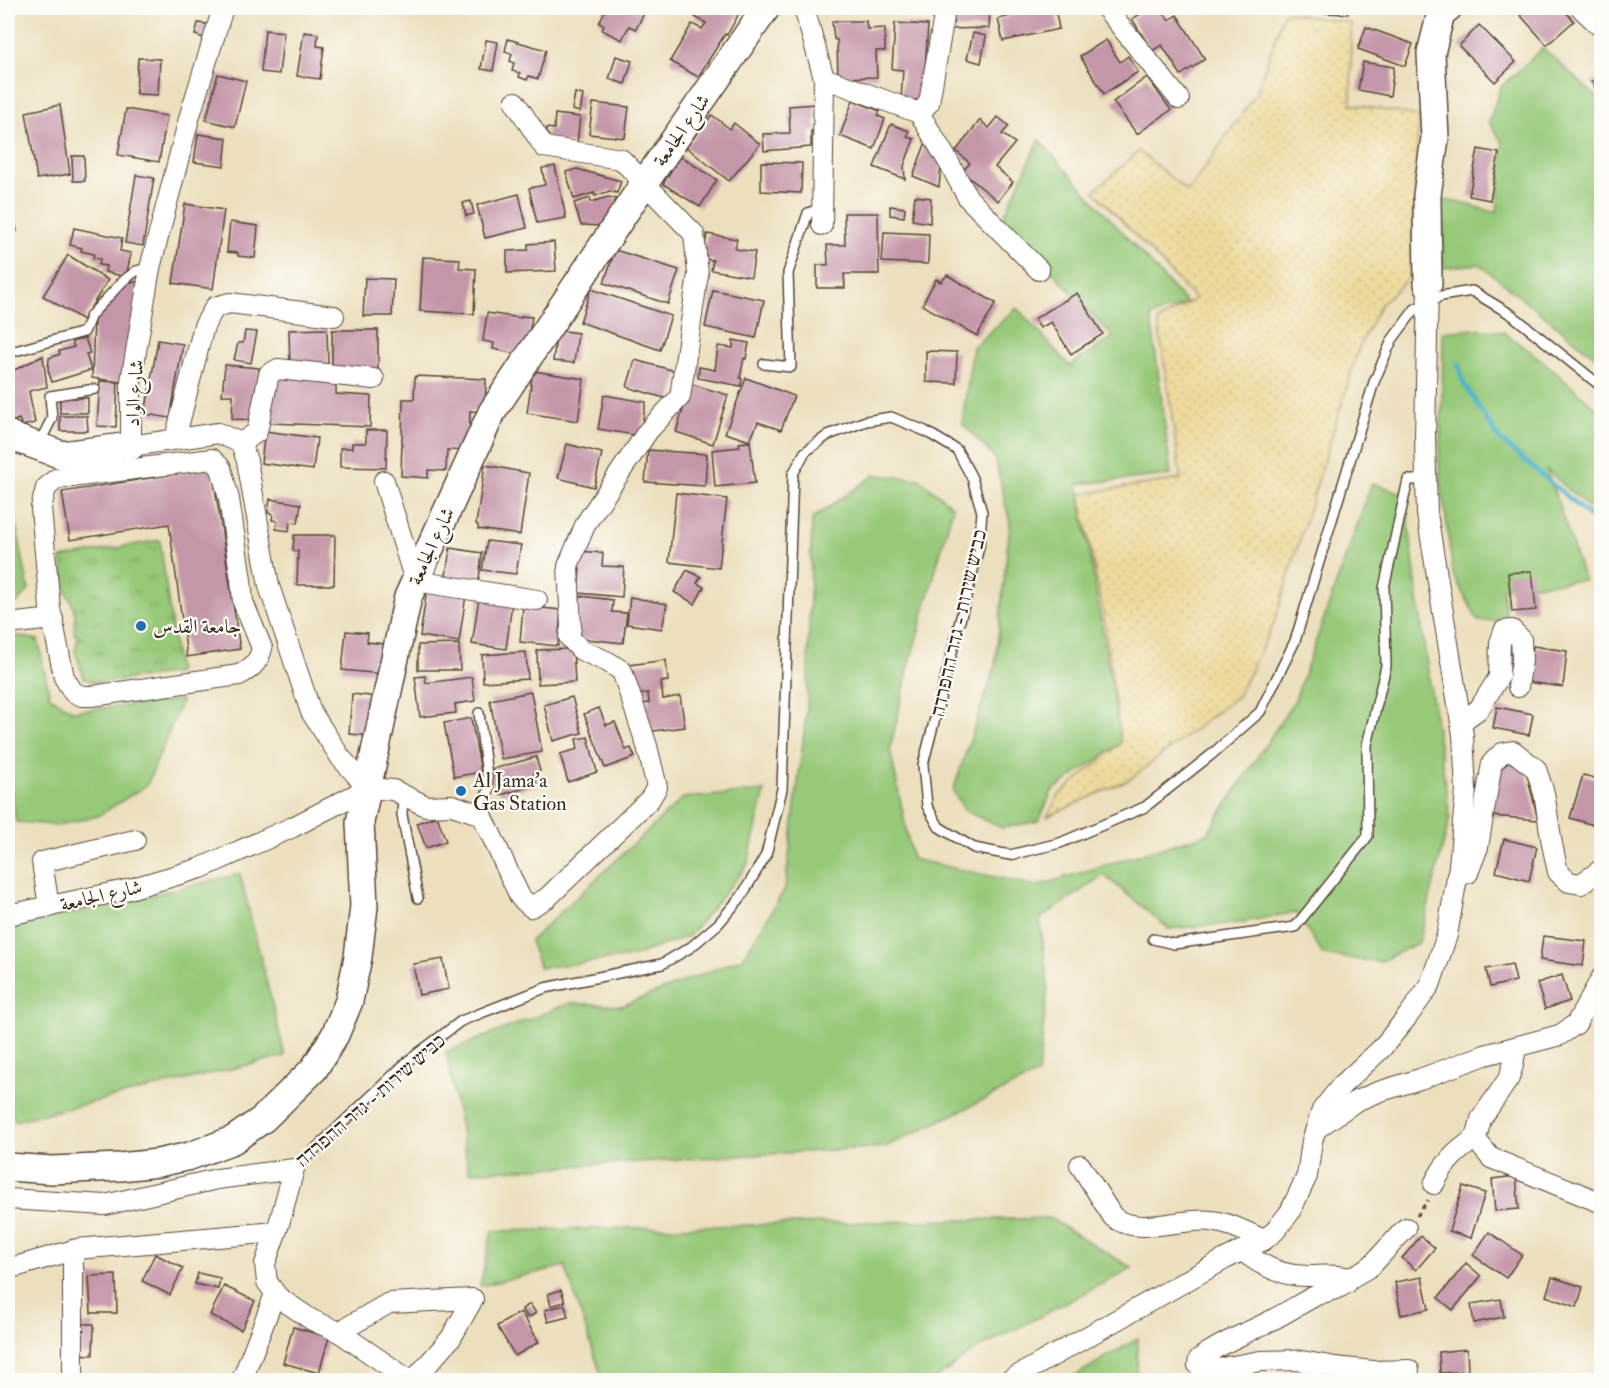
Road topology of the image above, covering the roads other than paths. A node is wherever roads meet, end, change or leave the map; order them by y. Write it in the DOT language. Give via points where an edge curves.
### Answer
graph roads {
  1 [pos="223,8"];
  2 [pos="766,8"];
  3 [pos="804,8"];
  4 [pos="1106,8"];
  5 [pos="1448,8"];
  6 [pos="1581,8"];
  7 [pos="944,16"];
  8 [pos="1602,28"];
  9 [pos="824,78"];
  10 [pos="1179,99"];
  11 [pos="515,102"];
  12 [pos="919,113"];
  13 [pos="645,182"];
  14 [pos="822,216"];
  15 [pos="150,268"];
  16 [pos="1039,270"];
  17 [pos="1427,293"];
  18 [pos="334,316"];
  19 [pos="8,353"];
  20 [pos="764,364"];
  21 [pos="374,379"];
  22 [pos="1602,387"];
  23 [pos="95,389"];
  24 [pos="8,434"];
  25 [pos="176,439"];
  26 [pos="241,443"];
  27 [pos="38,446"];
  28 [pos="131,446"];
  29 [pos="1426,480"];
  30 [pos="384,481"];
  31 [pos="415,581"];
  32 [pos="537,600"];
  33 [pos="53,619"];
  34 [pos="8,624"];
  35 [pos="1518,687"];
  36 [pos="479,713"];
  37 [pos="1461,722"];
  38 [pos="368,788"];
  39 [pos="404,795"];
  40 [pos="474,812"];
  41 [pos="135,840"];
  42 [pos="1602,869"];
  43 [pos="1457,876"];
  44 [pos="418,898"];
  45 [pos="50,907"];
  46 [pos="8,915"];
  47 [pos="1153,939"];
  48 [pos="1602,977"];
  49 [pos="1516,1047"];
  50 [pos="1316,1129"];
  51 [pos="1477,1137"];
  52 [pos="1080,1165"];
  53 [pos="8,1167"];
  54 [pos="294,1169"];
  55 [pos="8,1179"];
  56 [pos="1434,1184"];
  57 [pos="8,1198"];
  58 [pos="1602,1203"];
  59 [pos="1406,1228"];
  60 [pos="276,1232"];
  61 [pos="1264,1240"];
  62 [pos="73,1251"];
  63 [pos="1243,1251"];
  64 [pos="8,1269"];
  65 [pos="1347,1280"];
  66 [pos="275,1294"];
  67 [pos="339,1332"];
  68 [pos="1409,1370"];
  69 [pos="73,1380"];
  70 [pos="242,1380"];
  71 [pos="408,1380"];
  72 [pos="414,1380"];
  73 [pos="1010,1380"];
  1 -- 15 [label="street, شارع الواد"];
  2 -- 13 [label="main road, شارع الجامعة"];
  3 -- 9 [label="street"];
  4 -- 10 [label="street"];
  5 -- 17 [label="main road" via="1442,13 1431,53 1435,138 1427,195"];
  6 -- 8 [label="street"];
  7 -- 12 [label="street" via="929,103"];
  9 -- 12 [label="street"];
  9 -- 14 [label="street"];
  11 -- 13 [label="street" via="544,147 621,159"];
  12 -- 16 [label="street" via="968,198"];
  13 -- 31 [label="main road, شارع الجامعة" via="492,412"];
  13 -- 40 [label="street" via="694,234 698,274 680,397 648,431 586,523 568,566 569,637 581,650 622,671 657,787 650,800 548,898 531,907 520,897 482,815"];
  14 -- 20 [label="lane" via="808,213 788,273 791,367"];
  15 -- 19 [label="lane" via="136,270 123,281 91,315 84,332"];
  15 -- 28 [label="street, شارع الواد" via="131,381"];
  17 -- 22 [label="lane, כביש שירות - גדר ההפרדה" via="1441,296 1472,291 1512,315"];
  17 -- 29 [label="street"];
  17 -- 54 [label="lane, כביש שירות - גדר ההפרדה" via="1392,340 1374,382 1295,641 1260,712 1145,807 1060,843 1010,855 974,848 939,827 927,806 923,765 979,547 982,512 972,478 957,450 891,417 866,421 828,435 805,452 793,474 782,789 766,855 741,897 691,947 662,964 545,988 461,1021 409,1060"];
  18 -- 25 [label="street" via="230,303 215,307 204,326"];
  21 -- 26 [label="street" via="278,369 269,374 257,432"];
  23 -- 27 [label="lane" via="50,396 52,418"];
  24 -- 27 [label="main road"];
  25 -- 26 [label="street, شارع الواد" via="218,432"];
  25 -- 28 [label="street, شارع الواد"];
  26 -- 38 [label="street" via="269,586 311,712 341,758"];
  27 -- 28 [label="main road" via="62,455"];
  29 -- 37 [label="street" via="1427,514"];
  29 -- 47 [label="lane" via="1408,480 1384,588 1386,666 1367,745 1368,836 1295,927 1174,944"];
  30 -- 31 [label="street"];
  31 -- 32 [label="street"];
  31 -- 38 [label="main road, شارع الجامعة" via="408,597"];
  33 -- 33 [label="street" via="64,677 73,692 82,696 239,675 251,669 262,648 243,602 222,468 212,459 56,479 46,488 41,508"];
  33 -- 34 [label="street"];
  35 -- 37 [label="street" via="1521,639 1512,630 1504,631 1499,677 1479,709"];
  36 -- 40 [label="lane" via="489,791"];
  37 -- 43 [label="street" via="1466,790"];
  38 -- 39 [label="street"];
  38 -- 45 [label="street, شارع الجامعة" via="201,868"];
  38 -- 53 [label="main road" via="360,822 364,906 358,957 349,1001 314,1069 263,1119 233,1140 190,1156 120,1167"];
  38 -- 55 [label="main road" via="377,904 375,943 360,1007 339,1056 307,1102 255,1147 226,1162 162,1178 86,1182"];
  39 -- 40 [label="street" via="426,806 452,805"];
  39 -- 44 [label="lane" via="402,815"];
  41 -- 45 [label="street" via="42,862"];
  42 -- 43 [label="street" via="1581,884 1569,882 1558,872 1536,769 1513,751 1502,753 1492,763 1478,847 1468,873"];
  43 -- 50 [label="street" via="1447,935 1430,985 1382,1049 1342,1085 1322,1110"];
  45 -- 46 [label="street, شارع الجامعة"];
  48 -- 49 [label="street" via="1576,1024 1560,1035"];
  49 -- 50 [label="street" via="1356,1101"];
  49 -- 51 [label="street" via="1509,1078 1481,1119"];
  50 -- 61 [label="street" via="1307,1176 1290,1212"];
  51 -- 56 [label="street" via="1441,1168"];
  51 -- 58 [label="street" via="1491,1158"];
  52 -- 61 [label="street" via="1118,1221 1143,1226 1208,1220"];
  54 -- 57 [label="street, כביש שירות - גדר ההפרדה" via="217,1179 105,1205"];
  54 -- 60 [label="street"];
  59 -- 65 [label="street" via="1371,1266"];
  60 -- 62 [label="street"];
  60 -- 66 [label="street" via="265,1264 267,1282"];
  61 -- 63 [label="street"];
  62 -- 64 [label="street"];
  62 -- 69 [label="street"];
  63 -- 65 [label="street" via="1275,1272 1336,1275"];
  63 -- 73 [label="street"];
  65 -- 68 [label="street" via="1340,1288 1315,1296 1225,1342 1199,1359 1198,1365 1211,1370 1260,1361 1296,1360 1373,1371"];
  66 -- 67 [label="street" via="312,1320"];
  66 -- 70 [label="street"];
  67 -- 71 [label="street"];
  67 -- 72 [label="street" via="389,1303 473,1299 451,1338"];
}
